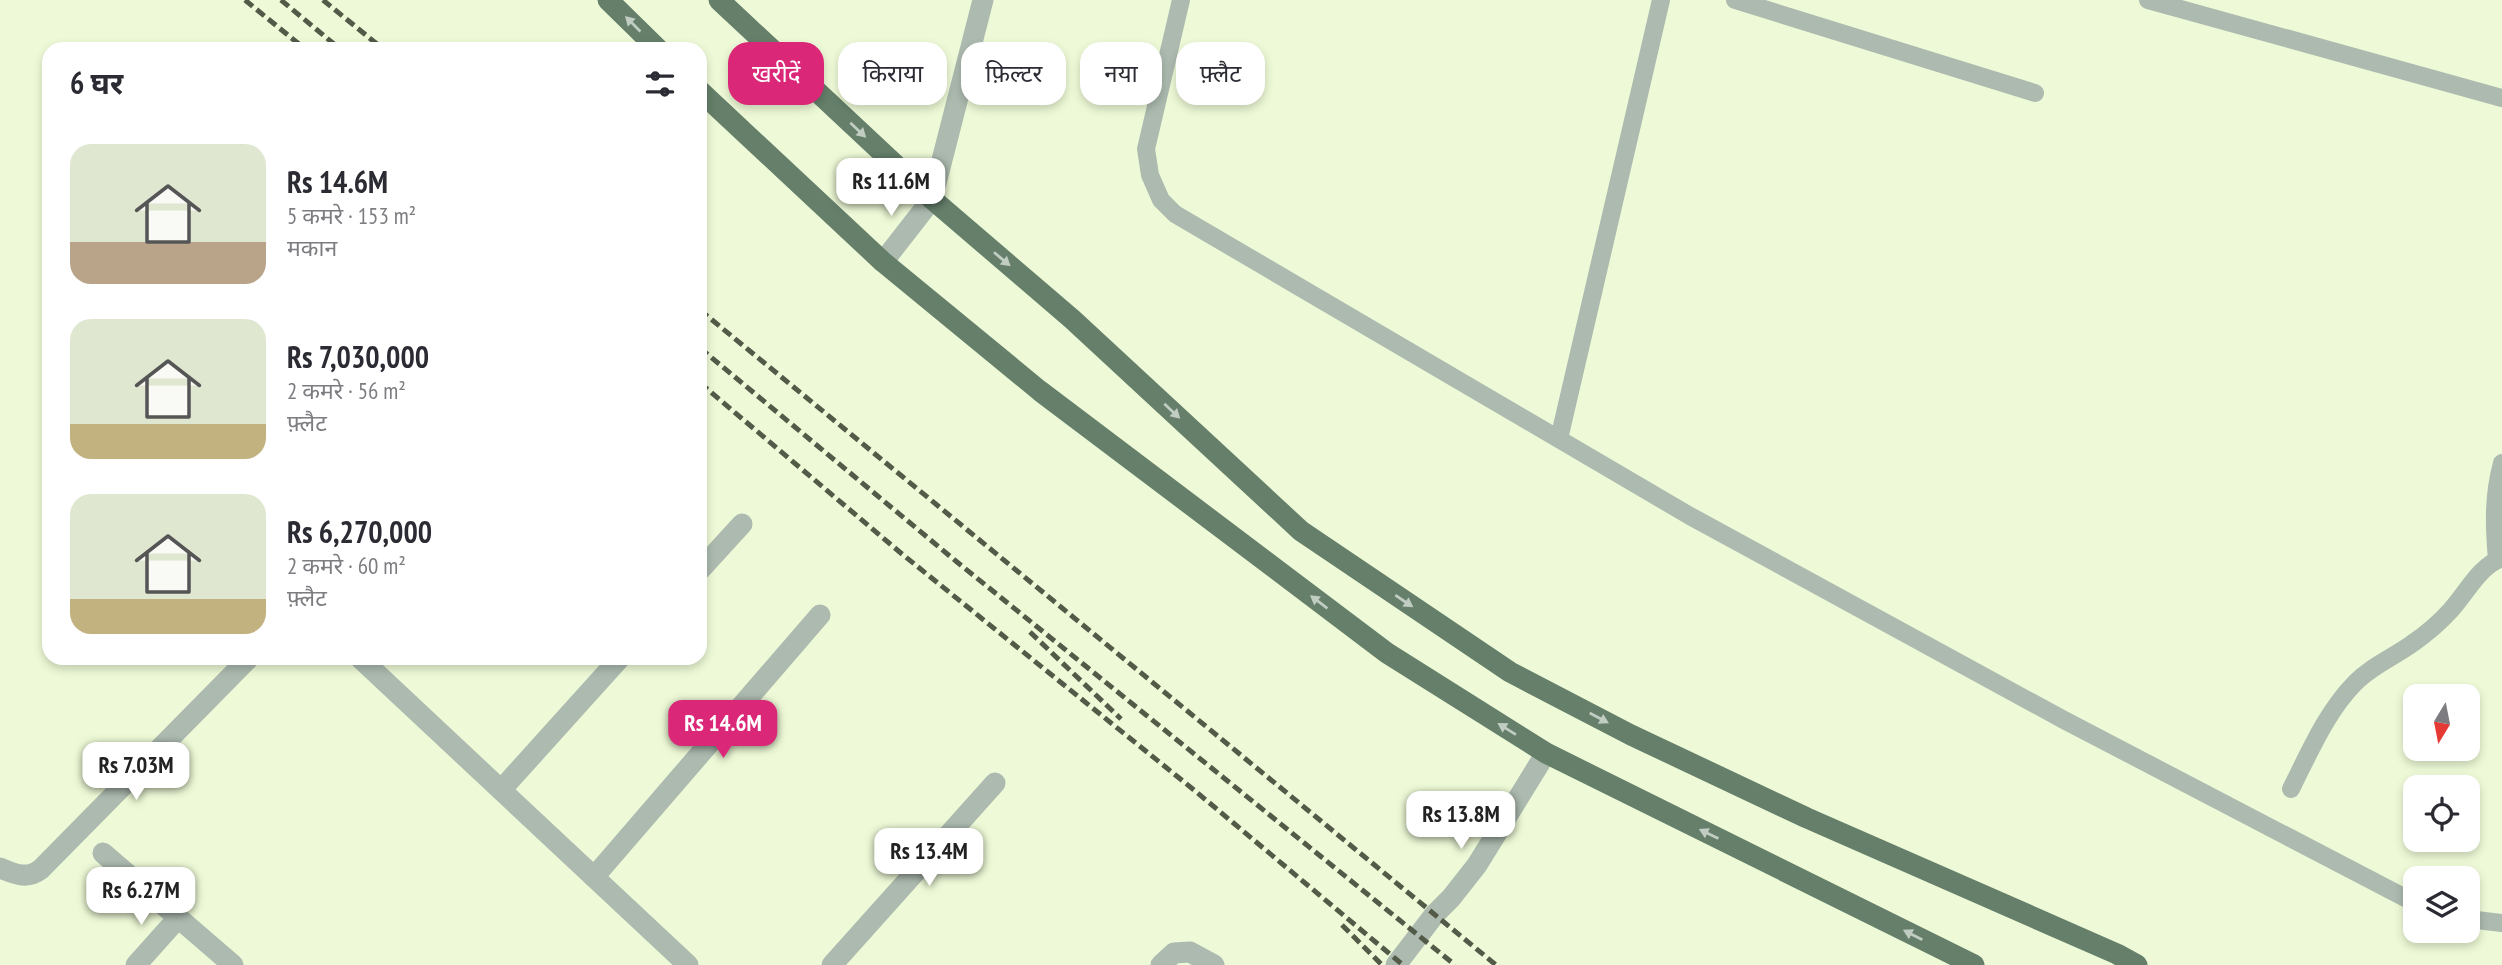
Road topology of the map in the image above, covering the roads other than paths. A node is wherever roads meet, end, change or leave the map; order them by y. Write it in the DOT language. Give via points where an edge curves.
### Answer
graph roads {
  1 [pos="608,0"];
  2 [pos="719,0"];
  3 [pos="983,0"];
  4 [pos="1181,0"];
  5 [pos="1661,0"];
  6 [pos="1735,0"];
  7 [pos="2148,0"];
  8 [pos="650,42"];
  9 [pos="2035,93"];
  10 [pos="2502,97"];
  11 [pos="707,98"];
  12 [pos="932,199"];
  13 [pos="883,262"];
  14 [pos="1559,439"];
  15 [pos="2502,463"];
  16 [pos="742,524"];
  17 [pos="2500,559"];
  18 [pos="707,562"];
  19 [pos="820,615"];
  20 [pos="242,665"];
  21 [pos="367,665"];
  22 [pos="614,665"];
  23 [pos="1546,754"];
  24 [pos="995,783"];
  25 [pos="2291,789"];
  26 [pos="501,790"];
  27 [pos="103,853"];
  28 [pos="0,868"];
  29 [pos="594,877"];
  30 [pos="2403,897"];
  31 [pos="178,918"];
  32 [pos="2480,920"];
  33 [pos="2502,923"];
  34 [pos="136,965"];
  35 [pos="233,965"];
  36 [pos="688,965"];
  37 [pos="832,965"];
  38 [pos="1161,965"];
  39 [pos="1214,965"];
  40 [pos="1396,965"];
  41 [pos="1974,965"];
  42 [pos="2137,965"];
  8 -- 1 [label="highway, one-way"];
  2 -- 12 [label="highway, one-way"];
  3 -- 12 [label="street"];
  4 -- 14 [label="lane" via="1146,149 1161,200 1175,214"];
  5 -- 14 [label="lane"];
  6 -- 9 [label="lane"];
  7 -- 10 [label="lane"];
  11 -- 13 [label="highway"];
  12 -- 13 [label="street"];
  12 -- 42 [label="highway, one-way" via="1072,319 1301,531 1510,672 1807,818"];
  23 -- 13 [label="highway, one-way" via="1387,653 1040,391"];
  14 -- 30 [label="lane" via="2052,714"];
  15 -- 17 [label="lane" via="2494,514"];
  16 -- 18 [label="street"];
  17 -- 25 [label="lane" via="2433,628 2356,682 2339,702"];
  19 -- 29 [label="street"];
  20 -- 28 [label="street" via="41,869 25,876"];
  21 -- 26 [label="street"];
  22 -- 26 [label="street"];
  23 -- 40 [label="street" via="1477,864"];
  41 -- 23 [label="highway, one-way"];
  24 -- 37 [label="street"];
  26 -- 29 [label="street"];
  27 -- 31 [label="street"];
  29 -- 36 [label="street"];
  31 -- 34 [label="street"];
  31 -- 35 [label="street"];
  32 -- 33 [label="lane"];
  38 -- 39 [label="street" via="1174,953 1190,952"];
}
